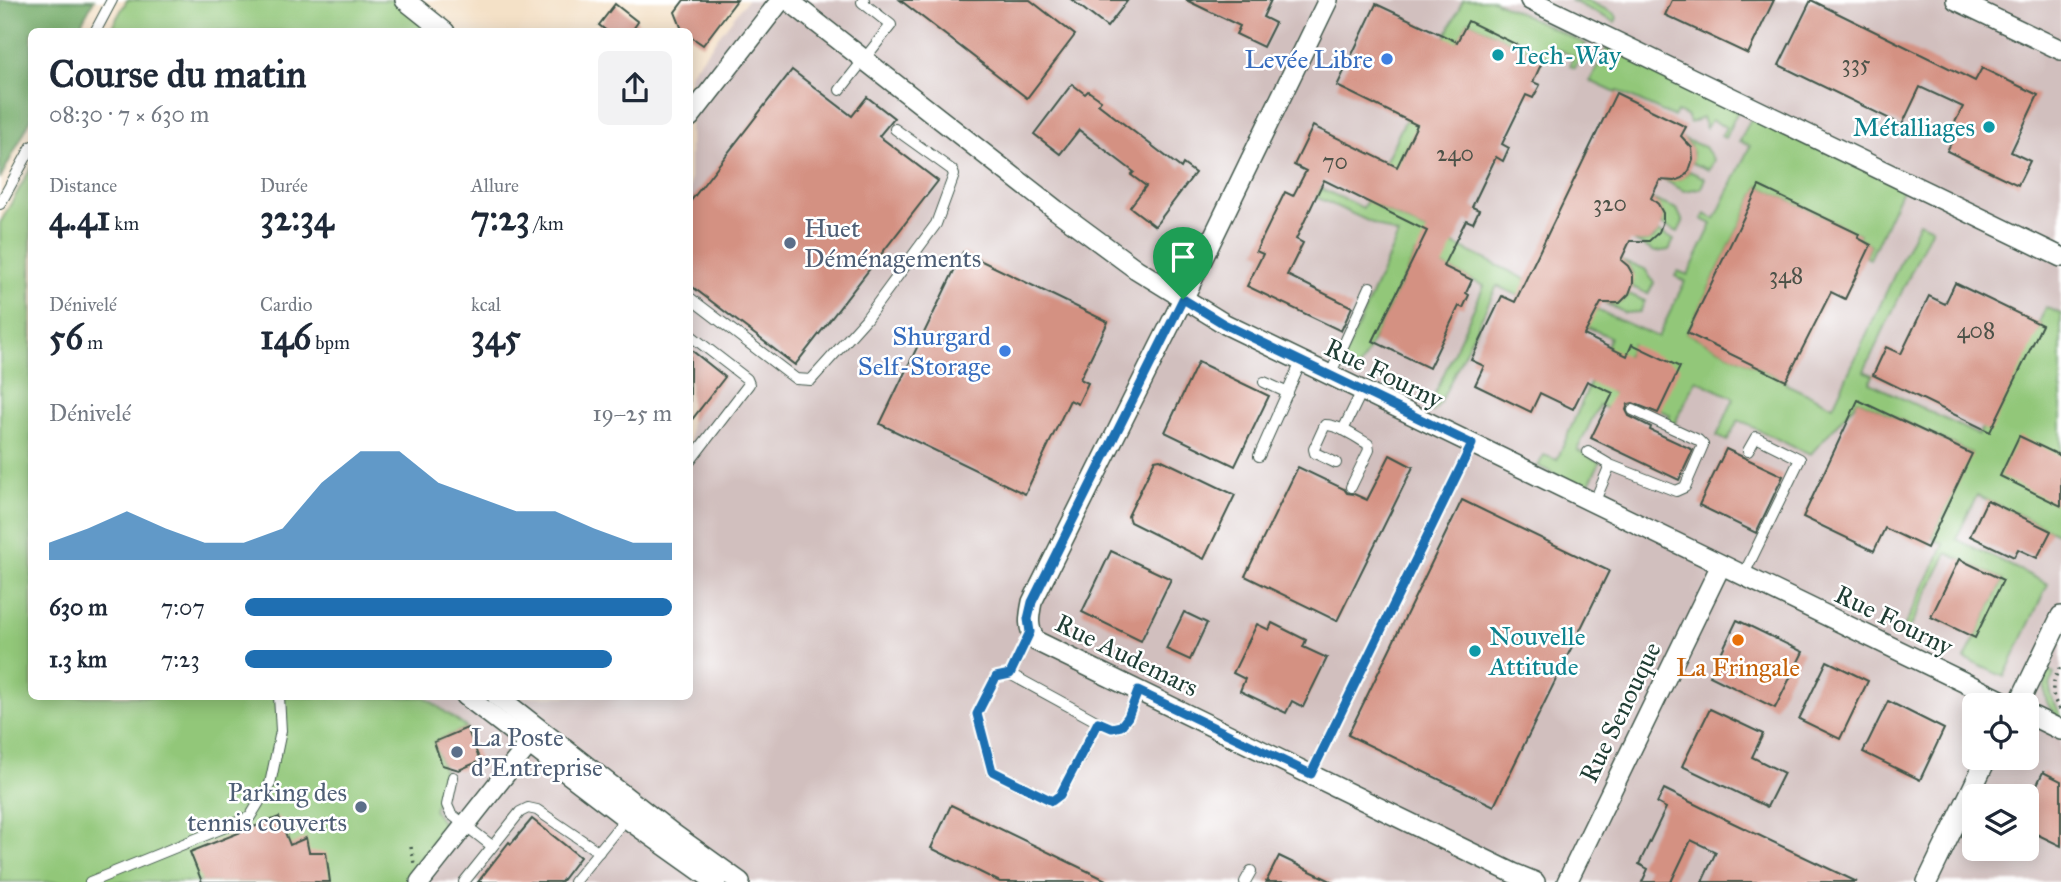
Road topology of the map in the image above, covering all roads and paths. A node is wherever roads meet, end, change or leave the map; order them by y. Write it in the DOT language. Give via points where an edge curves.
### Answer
graph roads {
  1 [pos="112,0"];
  2 [pos="405,0"];
  3 [pos="781,0"];
  4 [pos="788,0"];
  5 [pos="864,0"];
  6 [pos="1328,0"];
  7 [pos="1530,0"];
  8 [pos="1956,0"];
  9 [pos="97,28"];
  10 [pos="440,28"];
  11 [pos="2061,50"];
  12 [pos="864,60"];
  13 [pos="840,90"];
  14 [pos="693,113"];
  15 [pos="895,129"];
  16 [pos="28,153"];
  17 [pos="0,204"];
  18 [pos="2061,257"];
  19 [pos="1370,287"];
  20 [pos="1183,299"];
  21 [pos="693,300"];
  22 [pos="693,337"];
  23 [pos="1301,362"];
  24 [pos="1330,375"];
  25 [pos="1264,382"];
  26 [pos="1362,391"];
  27 [pos="1288,393"];
  28 [pos="1633,411"];
  29 [pos="1343,430"];
  30 [pos="1472,444"];
  31 [pos="1748,451"];
  32 [pos="1588,452"];
  33 [pos="1259,456"];
  34 [pos="693,457"];
  35 [pos="1336,463"];
  36 [pos="1610,466"];
  37 [pos="1351,487"];
  38 [pos="1594,503"];
  39 [pos="1721,565"];
  40 [pos="1743,576"];
  41 [pos="2061,616"];
  42 [pos="1030,632"];
  43 [pos="2061,665"];
  44 [pos="1010,674"];
  45 [pos="1138,691"];
  46 [pos="1986,693"];
  47 [pos="2024,693"];
  48 [pos="279,700"];
  49 [pos="473,700"];
  50 [pos="501,700"];
  51 [pos="2061,710"];
  52 [pos="2039,719"];
  53 [pos="1098,722"];
  54 [pos="2061,730"];
  55 [pos="535,737"];
  56 [pos="1981,770"];
  57 [pos="1311,774"];
  58 [pos="453,777"];
  59 [pos="626,818"];
  60 [pos="465,825"];
  61 [pos="492,846"];
  62 [pos="599,852"];
  63 [pos="1251,871"];
  64 [pos="90,882"];
  65 [pos="420,882"];
  66 [pos="464,882"];
  67 [pos="574,882"];
  68 [pos="716,882"];
  69 [pos="740,882"];
  70 [pos="1245,882"];
  71 [pos="1535,882"];
  72 [pos="1567,882"];
  73 [pos="1927,882"];
  1 -- 9 [label="lane"];
  2 -- 10 [label="street"];
  3 -- 14 [label="street"];
  4 -- 12 [label="street, Rue Fourny"];
  5 -- 12 [label="lane" via="891,25"];
  6 -- 20 [label="street, Rue Audemars"];
  7 -- 18 [label="street"];
  8 -- 11 [label="street"];
  12 -- 13 [label="lane"];
  12 -- 20 [label="street, Rue Fourny" via="1056,210"];
  15 -- 21 [label="lane" via="954,175 936,223 866,319 811,380 796,379"];
  16 -- 17 [label="lane"];
  19 -- 24 [label="lane"];
  20 -- 23 [label="street, Rue Fourny"];
  20 -- 42 [label="street, Rue Audemars" via="1032,602"];
  22 -- 34 [label="lane" via="749,384"];
  23 -- 24 [label="street, Rue Fourny"];
  23 -- 27 [label="lane"];
  24 -- 26 [label="street, Rue Fourny"];
  25 -- 27 [label="lane"];
  26 -- 29 [label="lane"];
  26 -- 30 [label="street, Rue Fourny"];
  27 -- 33 [label="lane"];
  28 -- 36 [label="lane" via="1703,445 1685,487 1676,491"];
  29 -- 35 [label="lane" via="1325,425 1314,449"];
  29 -- 37 [label="lane" via="1368,444 1369,450"];
  30 -- 38 [label="street, Rue Fourny"];
  30 -- 57 [label="lane"];
  31 -- 40 [label="lane" via="1756,437 1800,459"];
  32 -- 36 [label="lane"];
  36 -- 38 [label="lane"];
  38 -- 39 [label="street, Rue Fourny"];
  39 -- 40 [label="street, Rue Fourny"];
  39 -- 72 [label="street, Rue Senouque"];
  40 -- 46 [label="street, Rue Fourny"];
  41 -- 47 [label="street"];
  42 -- 44 [label="lane"];
  42 -- 45 [label="street, Rue Audemars" via="1036,641"];
  43 -- 51 [label="path" via="2052,688"];
  44 -- 53 [label="lane"];
  44 -- 53 [label="lane" via="996,677 977,714 992,771 1052,801 1060,795"];
  45 -- 53 [label="lane" via="1121,726 1112,728"];
  45 -- 57 [label="street, Rue Audemars"];
  48 -- 64 [label="lane" via="281,731 270,784 250,817"];
  49 -- 55 [label="street"];
  50 -- 55 [label="street"];
  52 -- 54 [label="street"];
  55 -- 59 [label="street"];
  55 -- 60 [label="street"];
  55 -- 69 [label="street"];
  56 -- 73 [label="street"];
  57 -- 71 [label="street, Rue Audemars"];
  58 -- 60 [label="lane" via="447,805"];
  59 -- 62 [label="lane"];
  59 -- 68 [label="street"];
  60 -- 61 [label="lane"];
  60 -- 65 [label="street"];
  61 -- 62 [label="lane" via="528,808"];
  61 -- 66 [label="lane"];
  62 -- 67 [label="lane"];
  63 -- 70 [label="lane"];
}
